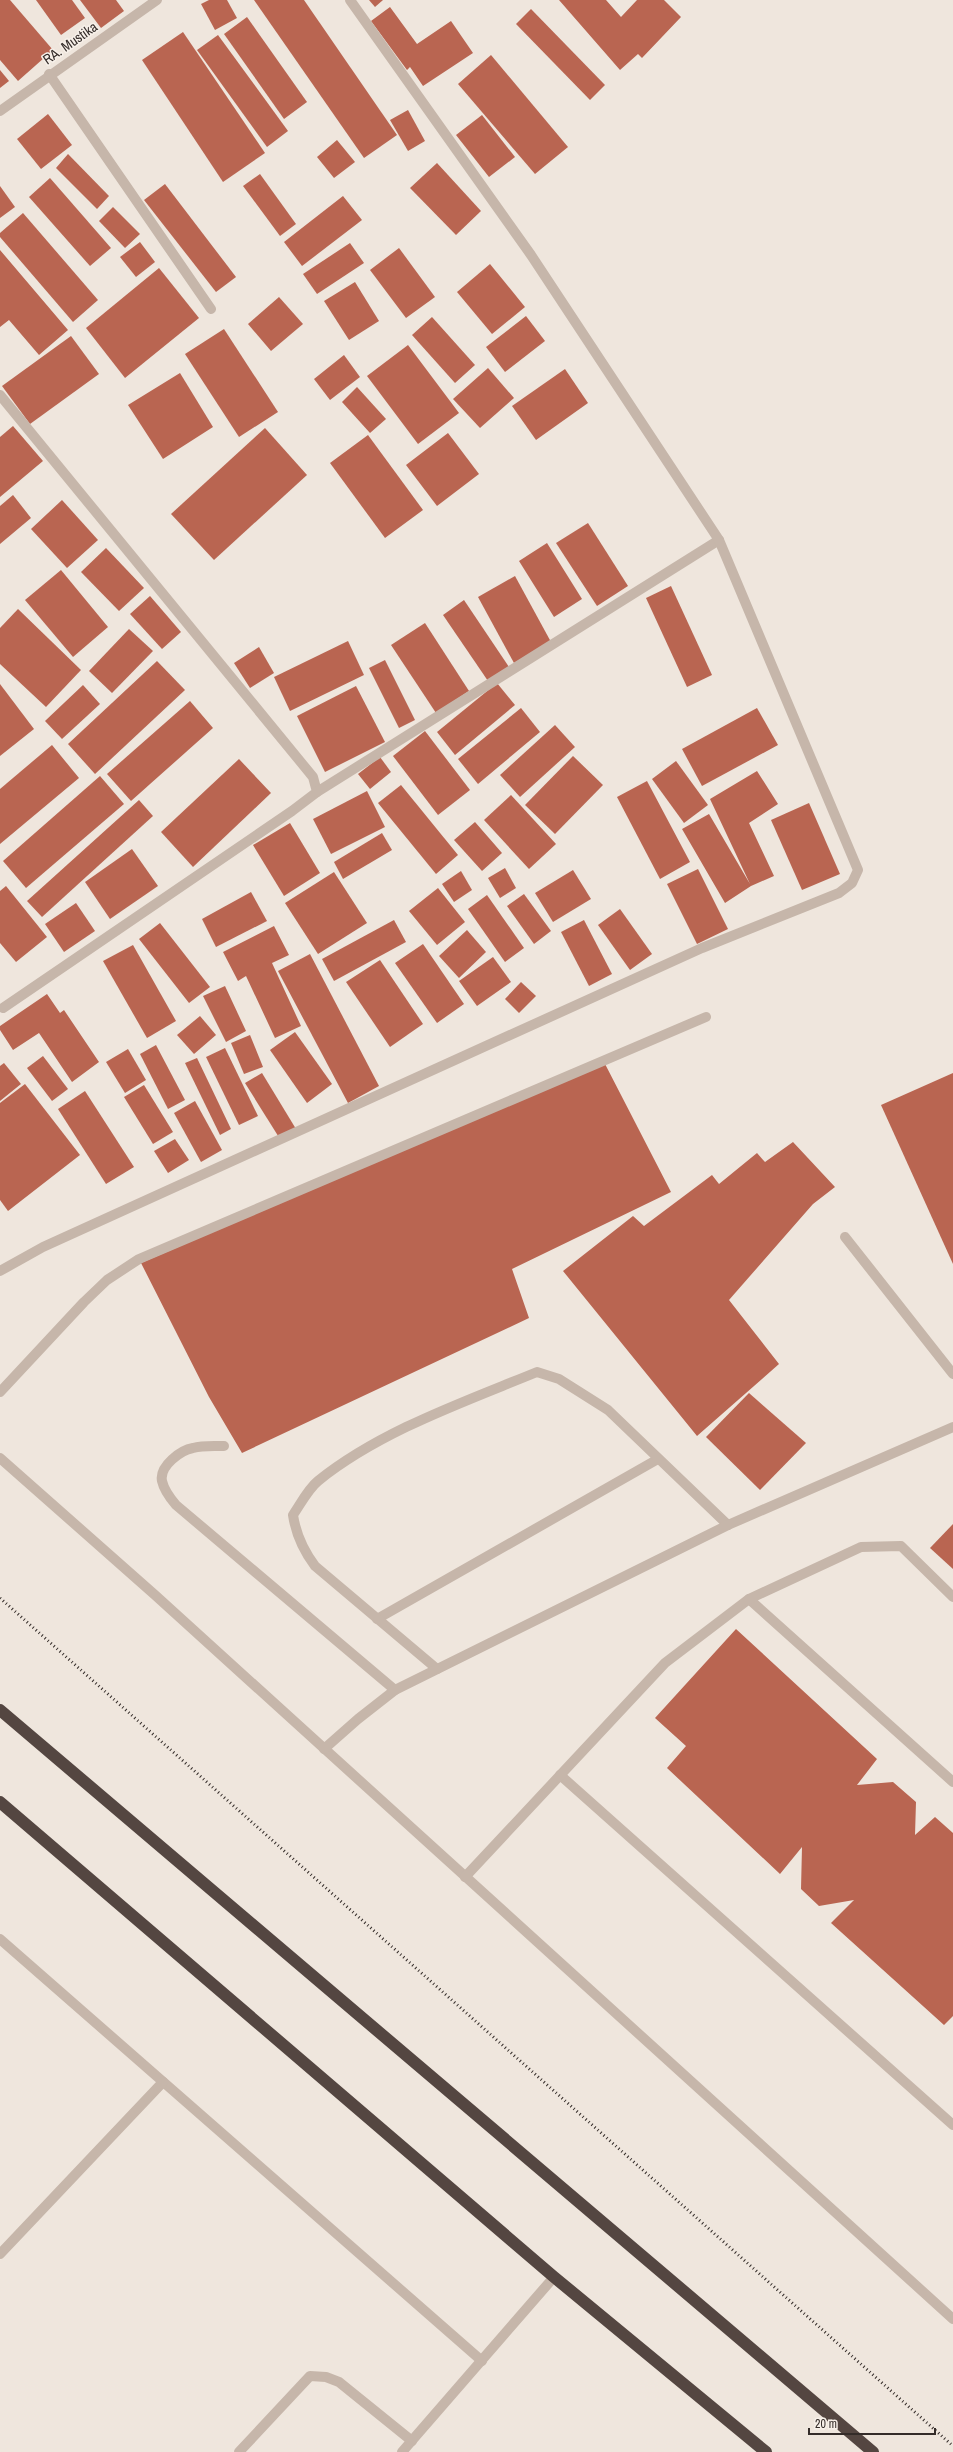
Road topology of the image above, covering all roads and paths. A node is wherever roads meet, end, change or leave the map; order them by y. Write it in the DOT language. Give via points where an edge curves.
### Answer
graph roads {
  1 [pos="157,0"];
  2 [pos="350,0"];
  3 [pos="49,74"];
  4 [pos="0,111"];
  5 [pos="211,309"];
  6 [pos="0,395"];
  7 [pos="719,540"];
  8 [pos="316,792"];
  9 [pos="3,1008"];
  10 [pos="706,1017"];
  11 [pos="845,1237"];
  12 [pos="0,1271"];
  13 [pos="953,1374"];
  14 [pos="0,1392"];
  15 [pos="953,1427"];
  16 [pos="224,1446"];
  17 [pos="0,1458"];
  18 [pos="658,1458"];
  19 [pos="728,1525"];
  20 [pos="953,1597"];
  21 [pos="749,1599"];
  22 [pos="377,1619"];
  23 [pos="437,1669"];
  24 [pos="395,1690"];
  25 [pos="0,1710"];
  26 [pos="324,1749"];
  27 [pos="560,1775"];
  28 [pos="953,1782"];
  29 [pos="0,1802"];
  30 [pos="465,1877"];
  31 [pos="0,1939"];
  32 [pos="163,2082"];
  33 [pos="953,2124"];
  34 [pos="0,2254"];
  35 [pos="554,2277"];
  36 [pos="953,2319"];
  37 [pos="482,2361"];
  38 [pos="412,2441"];
  39 [pos="239,2452"];
  40 [pos="402,2452"];
  41 [pos="766,2452"];
  42 [pos="873,2452"];
  1 -- 3 [label="street, RA. Mustika"];
  2 -- 7 [label="street" via="531,255"];
  3 -- 4 [label="street, RA. Mustika"];
  3 -- 5 [label="street"];
  6 -- 8 [label="street" via="313,777"];
  7 -- 8 [label="street"];
  7 -- 12 [label="street" via="858,870 852,883 839,893 702,948 79,1230"];
  8 -- 9 [label="street" via="292,812"];
  10 -- 14 [label="street" via="139,1259 107,1280 84,1302"];
  11 -- 13 [label="street"];
  15 -- 19 [label="street"];
  16 -- 24 [label="street" via="193,1448 175,1457 164,1469 161,1480 167,1494 176,1505"];
  17 -- 26 [label="street"];
  18 -- 19 [label="street"];
  18 -- 22 [label="street"];
  18 -- 22 [label="street" via="608,1410 559,1379 537,1372 443,1411 371,1446 316,1482 293,1515 295,1530 302,1548 314,1566"];
  19 -- 23 [label="street"];
  20 -- 21 [label="street" via="901,1546 861,1547"];
  21 -- 27 [label="street" via="665,1663"];
  21 -- 28 [label="street"];
  22 -- 23 [label="street"];
  23 -- 24 [label="street"];
  24 -- 26 [label="street"];
  25 -- 42 [label="highway"];
  26 -- 30 [label="street"];
  27 -- 30 [label="street"];
  27 -- 33 [label="street"];
  29 -- 35 [label="highway"];
  30 -- 36 [label="street"];
  31 -- 32 [label="street"];
  32 -- 34 [label="street"];
  32 -- 37 [label="street"];
  35 -- 37 [label="street"];
  35 -- 41 [label="highway"];
  37 -- 38 [label="street"];
  38 -- 39 [label="street" via="339,2382 326,2376 310,2376"];
  38 -- 40 [label="street"];
}
